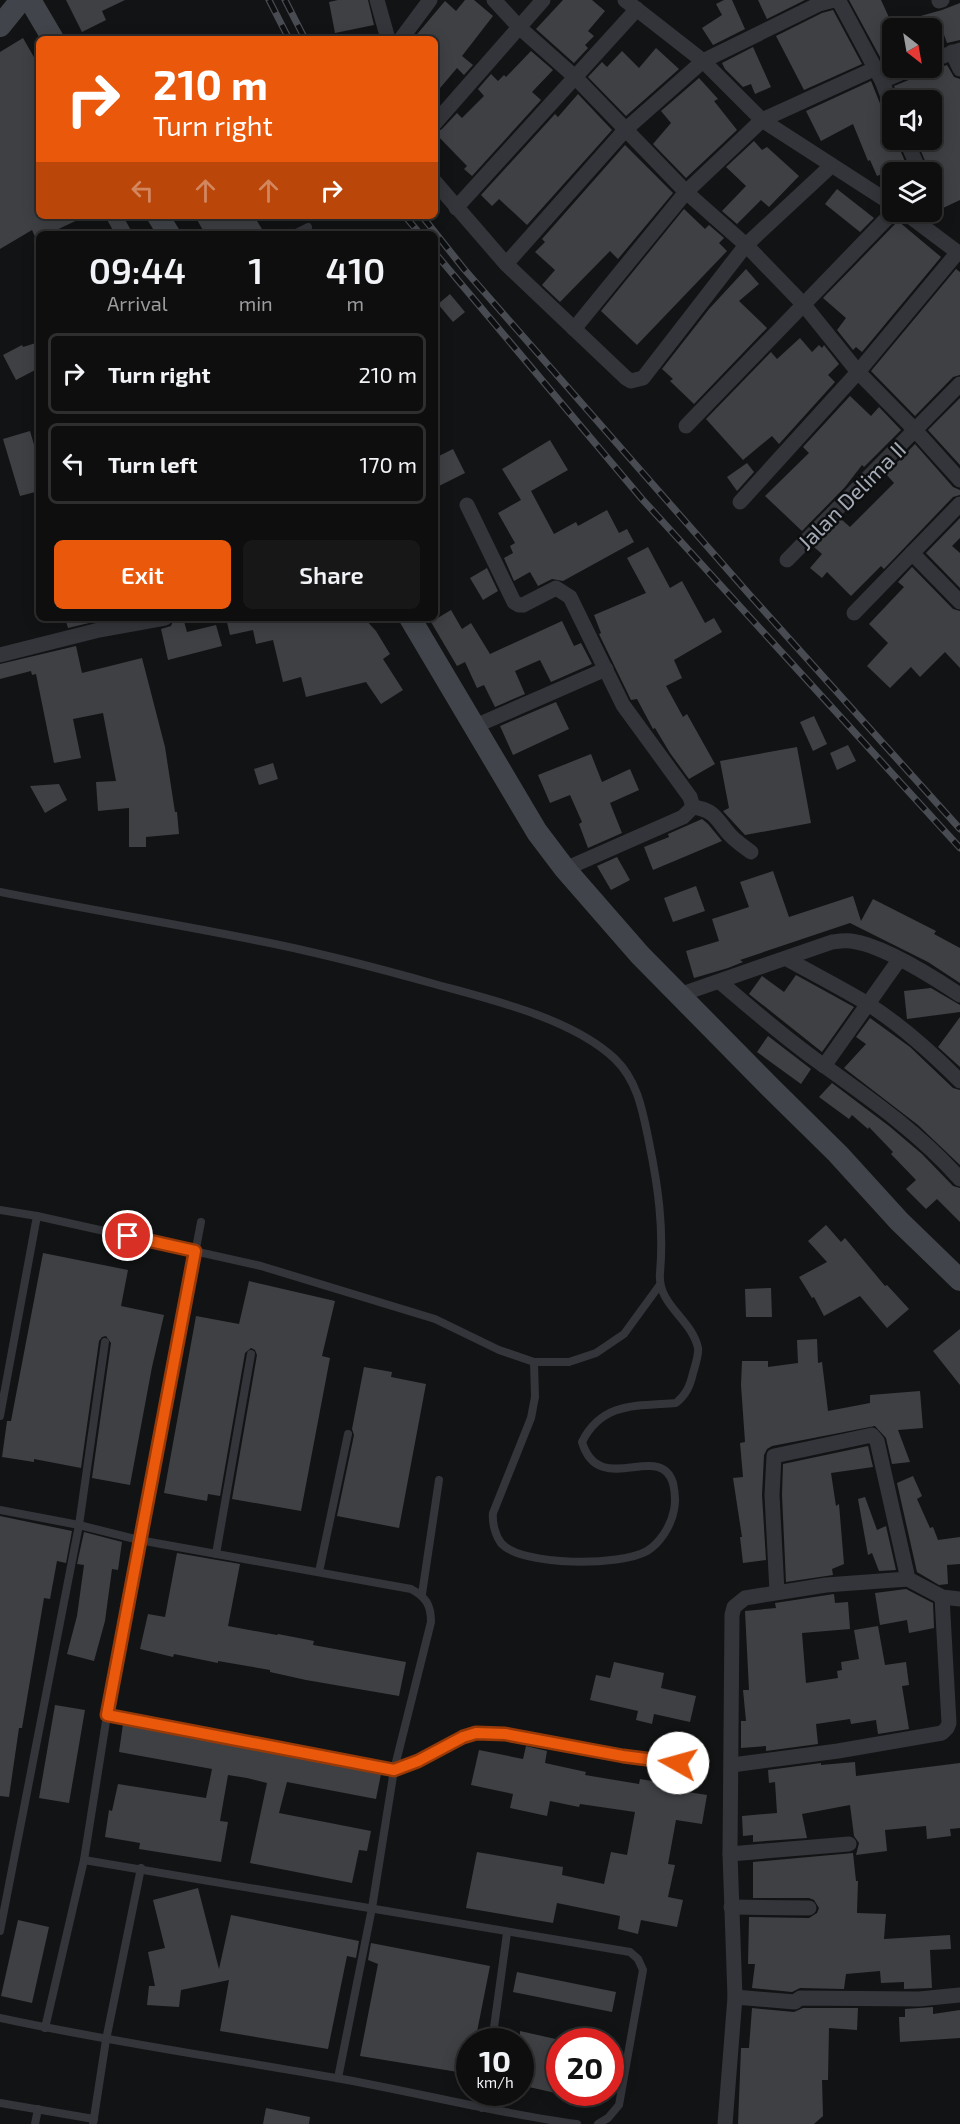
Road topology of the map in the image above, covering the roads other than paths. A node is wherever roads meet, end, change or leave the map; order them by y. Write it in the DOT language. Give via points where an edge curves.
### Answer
graph roads {
  1 [pos="21,0"];
  2 [pos="30,0"];
  3 [pos="377,0"];
  4 [pos="430,0"];
  5 [pos="494,0"];
  6 [pos="543,0"];
  7 [pos="834,0"];
  8 [pos="631,4"];
  9 [pos="0,26"];
  10 [pos="520,28"];
  11 [pos="51,36"];
  12 [pos="387,36"];
  13 [pos="403,36"];
  14 [pos="956,51"];
  15 [pos="703,60"];
  16 [pos="960,69"];
  17 [pos="882,74"];
  18 [pos="878,75"];
  19 [pos="575,77"];
  20 [pos="885,90"];
  21 [pos="438,120"];
  22 [pos="762,120"];
  23 [pos="625,130"];
  24 [pos="831,166"];
  25 [pos="438,186"];
  26 [pos="686,192"];
  27 [pos="882,198"];
  28 [pos="456,208"];
  29 [pos="883,222"];
  30 [pos="917,222"];
  31 [pos="308,227"];
  32 [pos="300,231"];
  33 [pos="746,245"];
  34 [pos="959,253"];
  35 [pos="506,264"];
  36 [pos="804,305"];
  37 [pos="574,329"];
  38 [pos="858,372"];
  39 [pos="960,384"];
  40 [pos="686,426"];
  41 [pos="915,430"];
  42 [pos="960,480"];
  43 [pos="740,502"];
  44 [pos="960,504"];
  45 [pos="466,505"];
  46 [pos="912,553"];
  47 [pos="787,560"];
  48 [pos="960,602"];
  49 [pos="854,613"];
  50 [pos="148,621"];
  51 [pos="412,621"];
  52 [pos="0,655"];
  53 [pos="606,669"];
  54 [pos="473,727"];
  55 [pos="693,807"];
  56 [pos="751,852"];
  57 [pos="565,869"];
  58 [pos="0,892"];
  59 [pos="787,959"];
  60 [pos="899,960"];
  61 [pos="720,981"];
  62 [pos="680,995"];
  63 [pos="960,995"];
  64 [pos="868,1005"];
  65 [pos="824,1066"];
  66 [pos="960,1081"];
  67 [pos="960,1179"];
  68 [pos="0,1210"];
  69 [pos="37,1216"];
  70 [pos="201,1222"];
  71 [pos="195,1251"];
  72 [pos="960,1280"];
  73 [pos="659,1286"];
  74 [pos="105,1342"];
  75 [pos="251,1354"];
  76 [pos="534,1362"];
  77 [pos="0,1416"];
  78 [pos="348,1434"];
  79 [pos="439,1480"];
  80 [pos="0,1510"];
  81 [pos="79,1526"];
  82 [pos="140,1540"];
  83 [pos="216,1554"];
  84 [pos="319,1572"];
  85 [pos="908,1579"];
  86 [pos="777,1592"];
  87 [pos="422,1594"];
  88 [pos="942,1597"];
  89 [pos="960,1599"];
  90 [pos="107,1715"];
  91 [pos="678,1763"];
  92 [pos="732,1765"];
  93 [pos="394,1770"];
  94 [pos="849,1844"];
  95 [pos="730,1854"];
  96 [pos="84,1860"];
  97 [pos="141,1868"];
  98 [pos="731,1907"];
  99 [pos="372,1908"];
  100 [pos="809,1908"];
  101 [pos="0,1931"];
  102 [pos="507,1933"];
  103 [pos="960,1995"];
  104 [pos="735,1997"];
  105 [pos="0,2018"];
  106 [pos="45,2028"];
  107 [pos="494,2028"];
  108 [pos="106,2040"];
  109 [pos="338,2078"];
  110 [pos="0,2103"];
  111 [pos="482,2108"];
  112 [pos="38,2109"];
  113 [pos="531,2121"];
  114 [pos="93,2122"];
  115 [pos="35,2124"];
  116 [pos="576,2124"];
  117 [pos="598,2124"];
  118 [pos="725,2124"];
  1 -- 9 [label="street"];
  2 -- 11 [label="street"];
  3 -- 12 [label="street"];
  4 -- 13 [label="street"];
  5 -- 10 [label="street"];
  6 -- 10 [label="street"];
  7 -- 15 [label="street"];
  7 -- 18 [label="street" via="840,3"];
  8 -- 15 [label="street"];
  8 -- 19 [label="street"];
  10 -- 19 [label="street"];
  10 -- 21 [label="street"];
  14 -- 16 [label="street"];
  15 -- 22 [label="street"];
  15 -- 23 [label="street"];
  17 -- 18 [label="street"];
  18 -- 20 [label="street"];
  18 -- 22 [label="street"];
  19 -- 23 [label="street"];
  19 -- 28 [label="street"];
  22 -- 24 [label="street"];
  22 -- 26 [label="street"];
  23 -- 26 [label="street"];
  23 -- 35 [label="street"];
  24 -- 27 [label="street"];
  24 -- 33 [label="street"];
  25 -- 28 [label="street"];
  26 -- 33 [label="street"];
  26 -- 37 [label="street"];
  28 -- 35 [label="street"];
  29 -- 36 [label="street"];
  30 -- 34 [label="street"];
  31 -- 32 [label="lane"];
  33 -- 36 [label="street"];
  33 -- 37 [label="street" via="643,378 626,378"];
  34 -- 38 [label="street"];
  35 -- 37 [label="street"];
  36 -- 38 [label="street"];
  36 -- 40 [label="street"];
  38 -- 41 [label="street"];
  38 -- 43 [label="street"];
  39 -- 41 [label="street, Jalan Delima II"];
  41 -- 42 [label="street"];
  41 -- 47 [label="street, Jalan Delima II"];
  44 -- 46 [label="street"];
  45 -- 53 [label="street" via="514,602 523,605 556,588 561,590 570,597"];
  46 -- 48 [label="street"];
  46 -- 49 [label="street"];
  50 -- 52 [label="street"];
  51 -- 54 [label="street"];
  53 -- 54 [label="street"];
  53 -- 55 [label="street" via="623,705 690,797"];
  54 -- 57 [label="street" via="537,832"];
  55 -- 56 [label="street" via="714,814 732,838"];
  55 -- 57 [label="street" via="683,817"];
  57 -- 62 [label="street"];
  58 -- 73 [label="lane" via="257,940 376,968 532,1014 565,1026 598,1045 630,1078 641,1103 659,1192"];
  59 -- 60 [label="street" via="832,942 851,941"];
  59 -- 61 [label="street"];
  59 -- 64 [label="street"];
  60 -- 63 [label="street"];
  60 -- 64 [label="street"];
  61 -- 62 [label="street"];
  61 -- 65 [label="street" via="775,1030"];
  62 -- 72 [label="street"];
  64 -- 65 [label="street"];
  64 -- 66 [label="street" via="930,1052"];
  65 -- 67 [label="street" via="925,1142"];
  68 -- 69 [label="lane"];
  69 -- 71 [label="lane"];
  69 -- 77 [label="lane"];
  70 -- 71 [label="lane"];
  71 -- 76 [label="lane" via="261,1266 435,1319"];
  71 -- 82 [label="lane"];
  73 -- 76 [label="lane" via="624,1334 596,1353 569,1362"];
  73 -- 76 [label="lane" via="698,1350 692,1380 676,1402 616,1409 600,1417 582,1442 589,1459 597,1465 619,1469 655,1466 671,1476 674,1511 657,1544 645,1552 612,1561 569,1561 520,1554 501,1543 492,1522 493,1512 531,1418"];
  74 -- 81 [label="lane"];
  75 -- 83 [label="lane"];
  78 -- 84 [label="lane"];
  79 -- 87 [label="lane"];
  80 -- 81 [label="lane"];
  81 -- 82 [label="lane"];
  81 -- 101 [label="lane"];
  82 -- 83 [label="lane"];
  82 -- 90 [label="lane"];
  83 -- 84 [label="lane"];
  84 -- 87 [label="lane"];
  85 -- 86 [label="street"];
  85 -- 86 [label="street" via="878,1441 872,1434 774,1456"];
  85 -- 88 [label="street"];
  86 -- 92 [label="street" via="745,1598 732,1615"];
  87 -- 93 [label="lane" via="431,1608 431,1622"];
  88 -- 89 [label="street"];
  88 -- 92 [label="street" via="949,1723 942,1734"];
  90 -- 93 [label="lane"];
  90 -- 96 [label="lane"];
  91 -- 93 [label="lane" via="505,1734 476,1733"];
  92 -- 95 [label="street"];
  93 -- 99 [label="lane"];
  94 -- 95 [label="street"];
  95 -- 98 [label="street"];
  96 -- 97 [label="lane"];
  96 -- 106 [label="lane"];
  97 -- 99 [label="lane"];
  97 -- 108 [label="lane"];
  98 -- 100 [label="street"];
  98 -- 104 [label="street"];
  99 -- 102 [label="lane"];
  99 -- 109 [label="lane"];
  102 -- 107 [label="lane"];
  102 -- 117 [label="lane" via="630,1952 638,1959 643,1970 619,2105"];
  103 -- 104 [label="street" via="919,1999 800,1998 795,2002"];
  104 -- 118 [label="street"];
  105 -- 106 [label="lane"];
  106 -- 108 [label="lane"];
  108 -- 109 [label="lane"];
  108 -- 114 [label="lane"];
  109 -- 111 [label="lane"];
  110 -- 112 [label="lane"];
  111 -- 113 [label="lane"];
  112 -- 114 [label="lane"];
  112 -- 115 [label="lane"];
  113 -- 116 [label="lane"];
}
